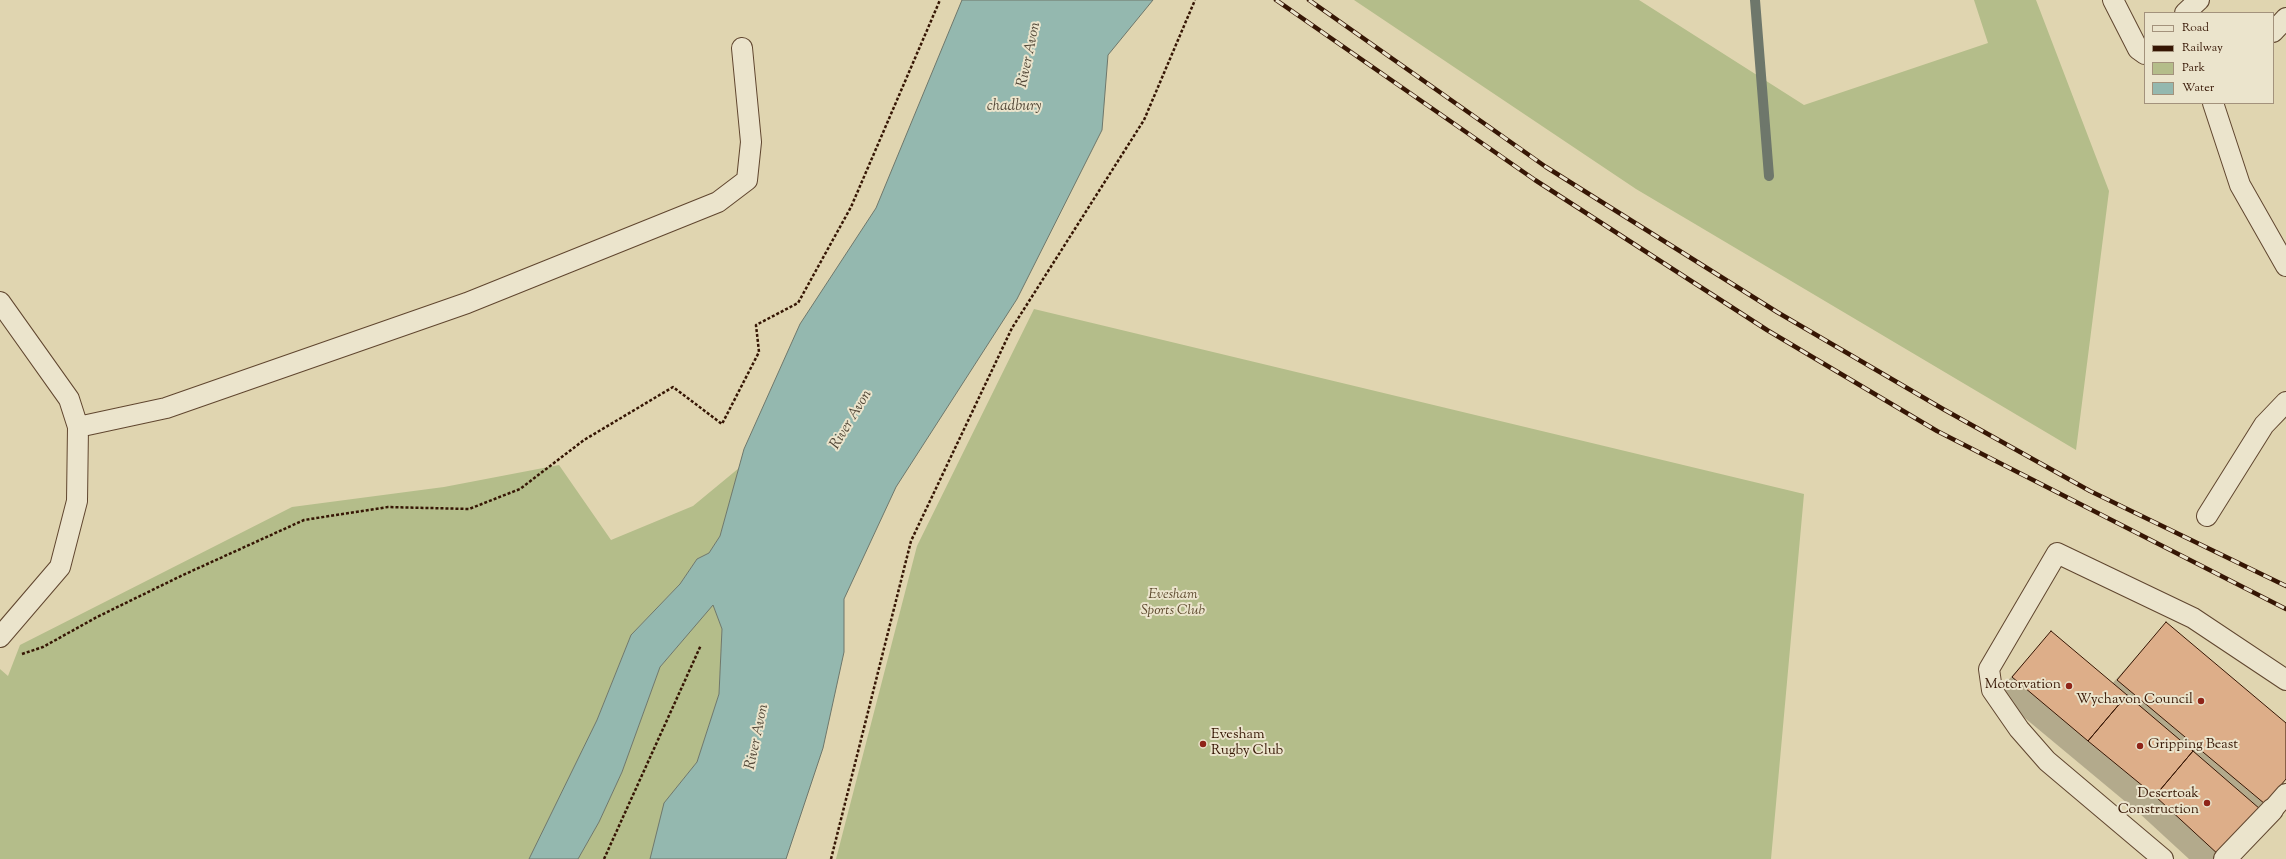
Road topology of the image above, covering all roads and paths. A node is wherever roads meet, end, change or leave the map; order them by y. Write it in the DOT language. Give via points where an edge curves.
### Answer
graph roads {
  1 [pos="940,0"];
  2 [pos="1196,0"];
  3 [pos="2199,0"];
  4 [pos="2116,3"];
  5 [pos="2186,12"];
  6 [pos="2286,18"];
  7 [pos="2274,31"];
  8 [pos="742,48"];
  9 [pos="2144,53"];
  10 [pos="2213,104"];
  11 [pos="2286,266"];
  12 [pos="0,302"];
  13 [pos="2286,402"];
  14 [pos="78,428"];
  15 [pos="2207,516"];
  16 [pos="0,638"];
  17 [pos="701,645"];
  18 [pos="18,656"];
  19 [pos="2286,680"];
  20 [pos="2286,794"];
  21 [pos="2272,810"];
  22 [pos="604,859"];
  23 [pos="831,859"];
  24 [pos="2163,859"];
  25 [pos="2225,859"];
  1 -- 18 [label="path" via="851,207 798,303 756,326 759,352 722,424 673,387 584,440 520,489 469,509 388,507 304,520 183,575 43,646"];
  2 -- 23 [label="path" via="1144,120 1012,328 911,541"];
  3 -- 5 [label="lane"];
  4 -- 9 [label="lane" via="2138,49"];
  6 -- 7 [label="lane"];
  8 -- 14 [label="lane" via="751,142 746,180 718,202 467,303 166,408"];
  10 -- 11 [label="lane" via="2240,185"];
  12 -- 14 [label="lane" via="69,399"];
  13 -- 15 [label="lane" via="2264,425"];
  14 -- 16 [label="lane" via="77,501 60,567"];
  17 -- 22 [label="path"];
  19 -- 24 [label="lane" via="2193,618 2057,553 1989,669 1992,690 2019,729 2047,761"];
  20 -- 21 [label="lane"];
  21 -- 25 [label="street"];
}
